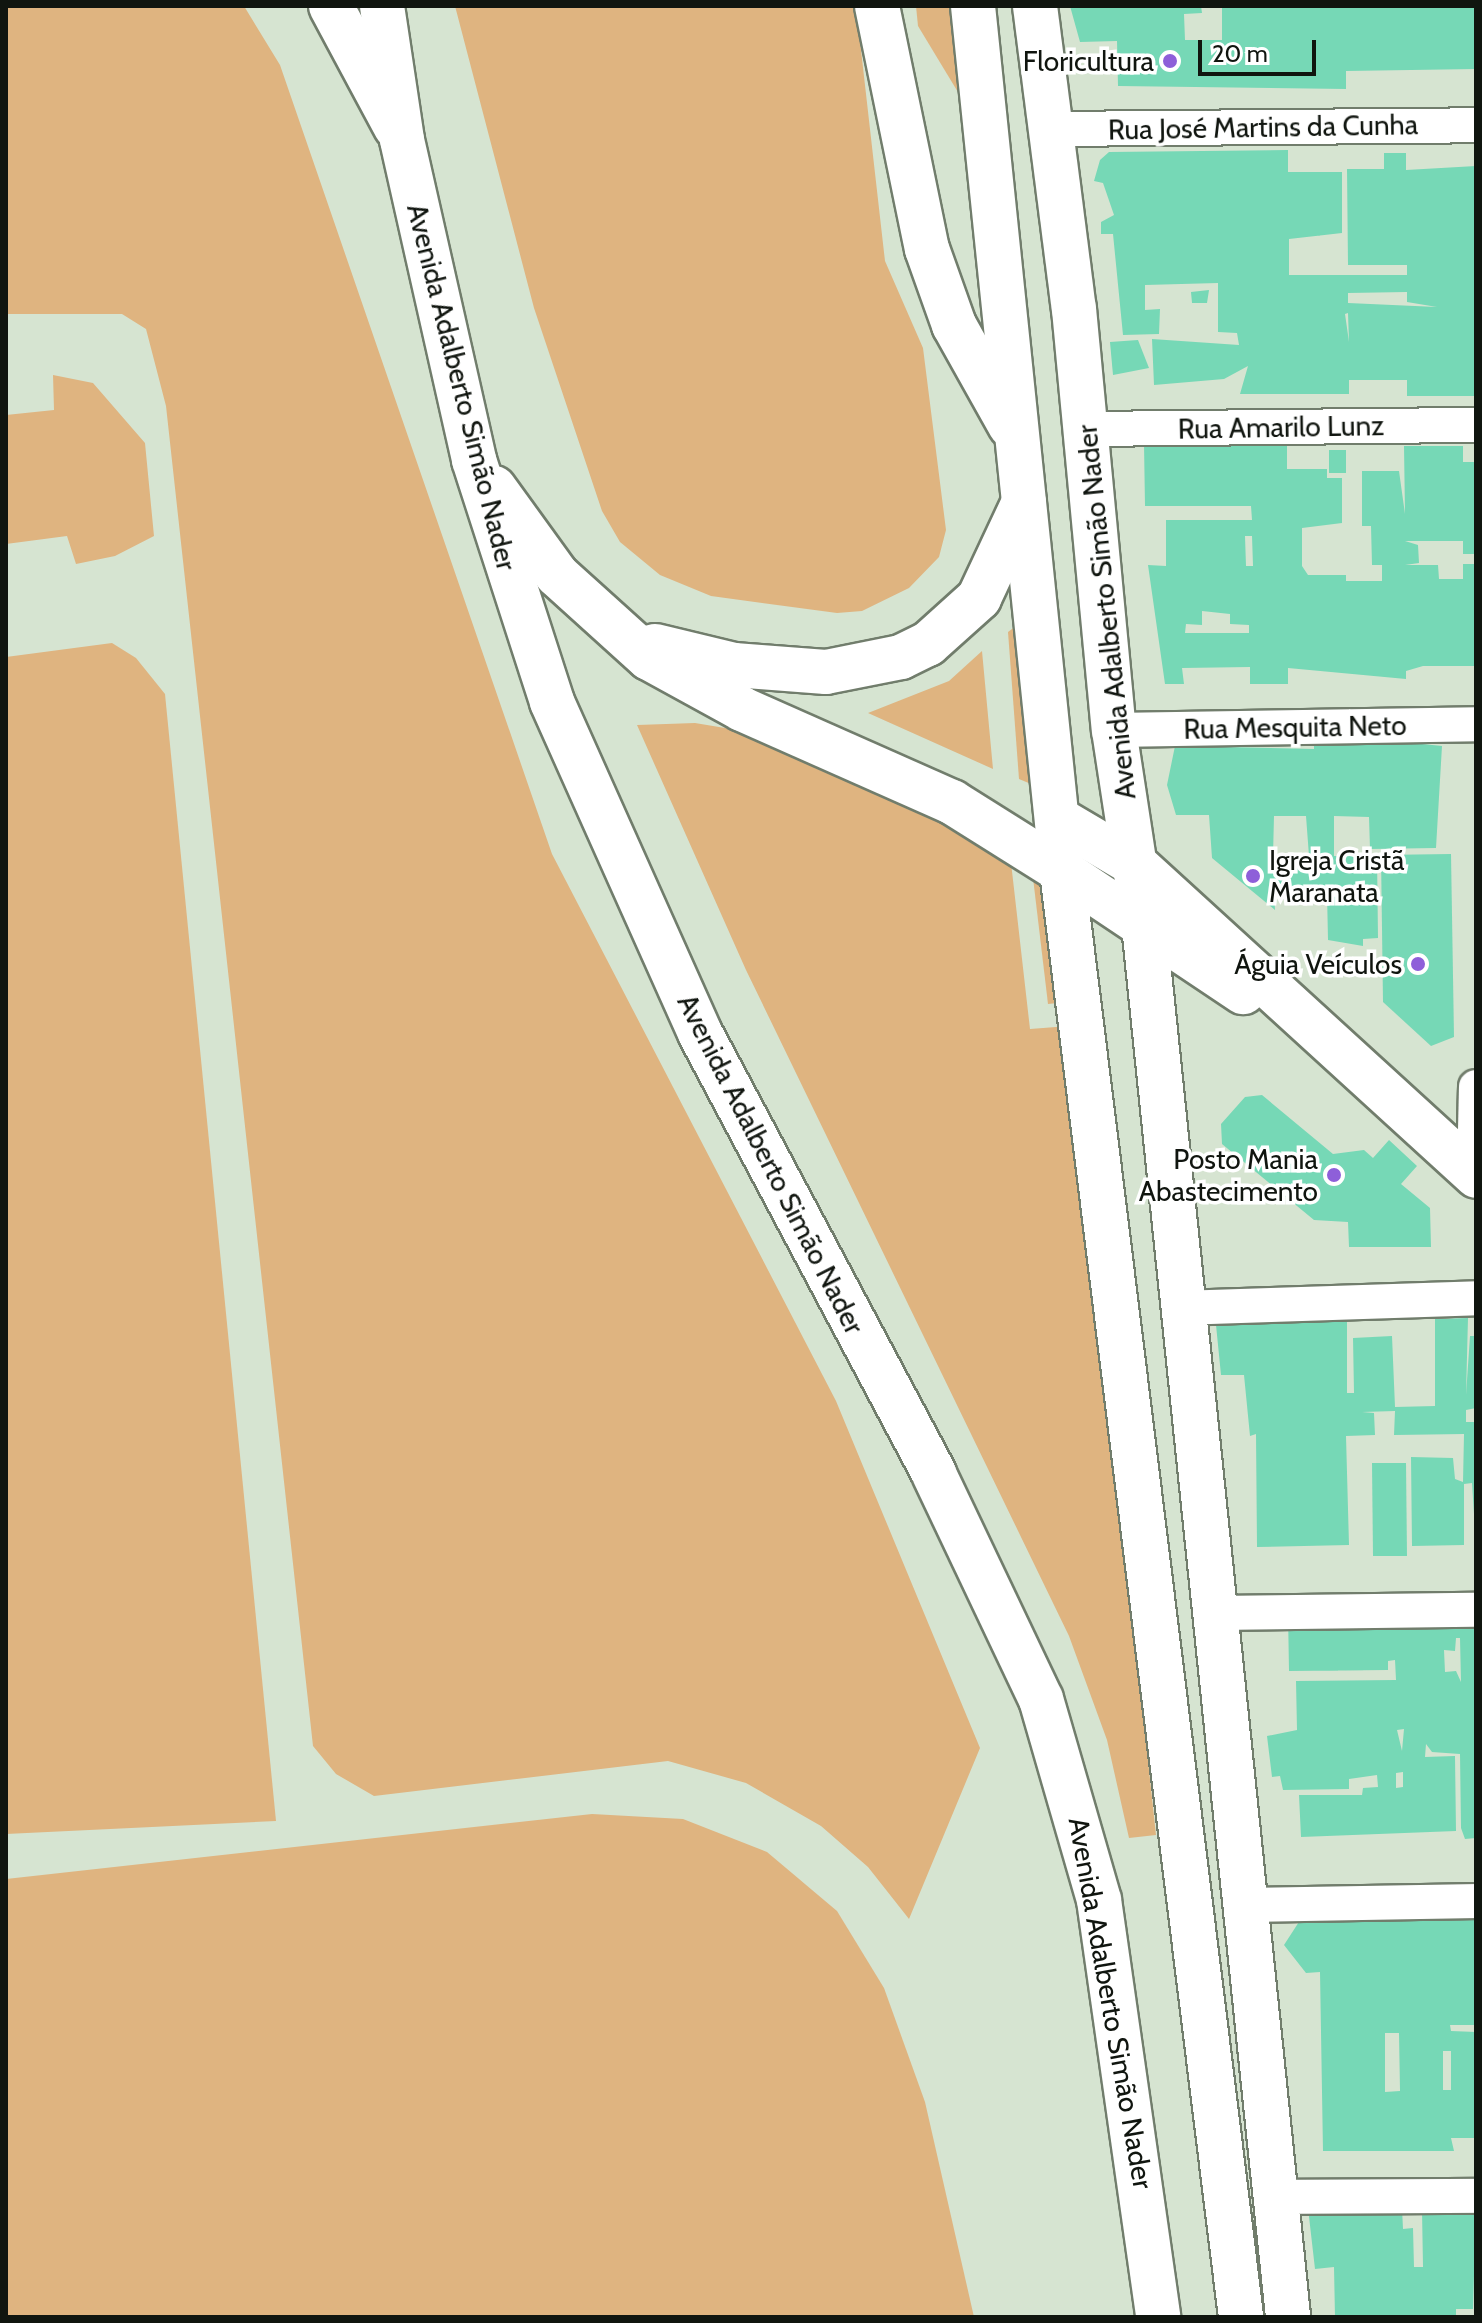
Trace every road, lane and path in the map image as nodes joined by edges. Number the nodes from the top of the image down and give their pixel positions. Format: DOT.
graph roads {
  1 [pos="331,6"];
  2 [pos="382,6"];
  3 [pos="877,6"];
  4 [pos="973,6"];
  5 [pos="1035,6"];
  6 [pos="1476,125"];
  7 [pos="1050,129"];
  8 [pos="402,140"];
  9 [pos="1476,425"];
  10 [pos="1086,429"];
  11 [pos="1019,441"];
  12 [pos="474,460"];
  13 [pos="1026,496"];
  14 [pos="621,638"];
  15 [pos="1476,724"];
  16 [pos="1114,730"];
  17 [pos="1058,819"];
  18 [pos="1136,865"];
  19 [pos="1062,871"];
  20 [pos="1144,925"];
  21 [pos="1377,1084"];
  22 [pos="1476,1087"];
  23 [pos="1475,1175"];
  24 [pos="1476,1298"];
  25 [pos="1181,1308"];
  26 [pos="1476,1610"];
  27 [pos="1214,1613"];
  28 [pos="1476,1901"];
  29 [pos="1249,1905"];
  30 [pos="1476,2196"];
  31 [pos="1273,2197"];
  32 [pos="1158,2317"];
  33 [pos="1241,2317"];
  34 [pos="1288,2317"];
  1 -- 8 [label="main road"];
  2 -- 8 [label="main road, Avenida Adalberto Simão Nader"];
  3 -- 11 [label="main road"];
  4 -- 11 [label="main road"];
  5 -- 7 [label="main road, Avenida Adalberto Simão Nader"];
  6 -- 7 [label="street, Rua José Martins da Cunha"];
  7 -- 10 [label="main road, Avenida Adalberto Simão Nader"];
  8 -- 12 [label="main road, Avenida Adalberto Simão Nader"];
  9 -- 10 [label="street, Rua Amarilo Lunz"];
  10 -- 16 [label="main road, Avenida Adalberto Simão Nader"];
  11 -- 13 [label="main road"];
  12 -- 14 [label="main road"];
  12 -- 32 [label="main road, Avenida Adalberto Simão Nader"];
  13 -- 14 [label="main road"];
  13 -- 17 [label="main road"];
  14 -- 19 [label="main road"];
  15 -- 16 [label="street, Rua Mesquita Neto"];
  16 -- 18 [label="main road, Avenida Adalberto Simão Nader"];
  17 -- 18 [label="main road"];
  17 -- 19 [label="main road"];
  18 -- 20 [label="main road, Avenida Adalberto Simão Nader"];
  18 -- 21 [label="main road"];
  19 -- 20 [label="main road"];
  19 -- 33 [label="main road"];
  20 -- 21 [label="main road"];
  20 -- 25 [label="main road, Avenida Adalberto Simão Nader"];
  21 -- 23 [label="main road"];
  22 -- 23 [label="street"];
  24 -- 25 [label="street"];
  25 -- 27 [label="main road, Avenida Adalberto Simão Nader"];
  26 -- 27 [label="street"];
  27 -- 29 [label="main road, Avenida Adalberto Simão Nader"];
  28 -- 29 [label="street"];
  29 -- 31 [label="main road, Avenida Adalberto Simão Nader"];
  30 -- 31 [label="street"];
  31 -- 34 [label="main road, Avenida Adalberto Simão Nader"];
}
